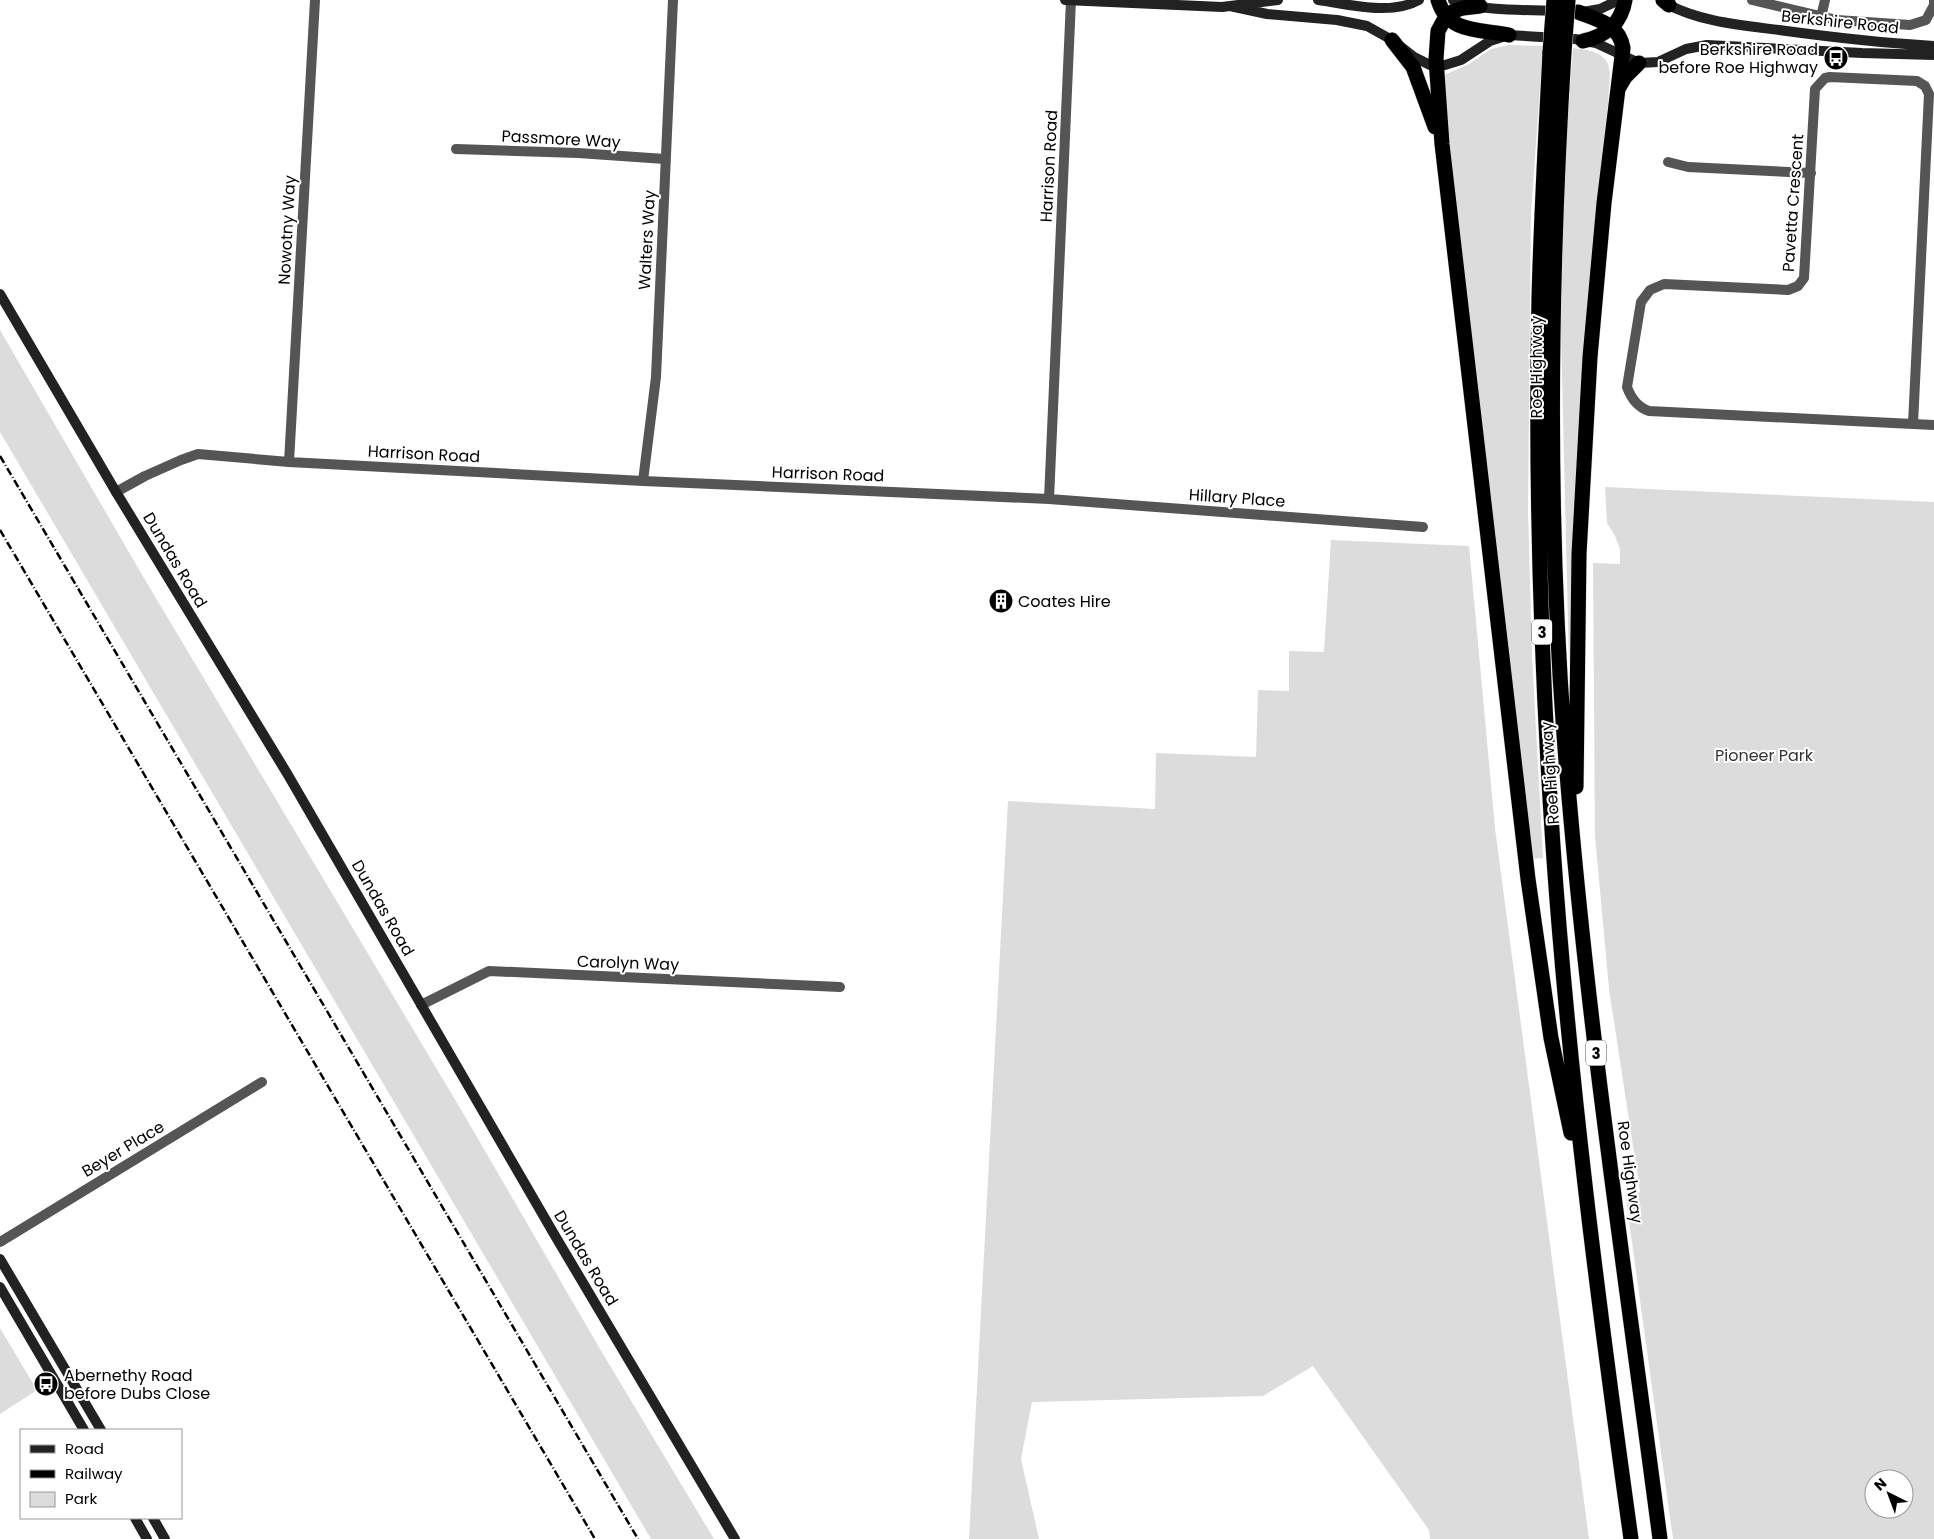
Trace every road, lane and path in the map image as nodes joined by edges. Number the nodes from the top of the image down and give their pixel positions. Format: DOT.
graph roads {
  1 [pos="315,0"];
  2 [pos="673,0"];
  3 [pos="1065,0"];
  4 [pos="1072,0"];
  5 [pos="1278,0"];
  6 [pos="1318,0"];
  7 [pos="1387,0"];
  8 [pos="1419,0"];
  9 [pos="1438,0"];
  10 [pos="1453,0"];
  11 [pos="1554,0"];
  12 [pos="1568,0"];
  13 [pos="1619,0"];
  14 [pos="1625,0"];
  15 [pos="1752,0"];
  16 [pos="1825,0"];
  17 [pos="1934,0"];
  18 [pos="1174,2"];
  19 [pos="1664,2"];
  20 [pos="1483,3"];
  21 [pos="1230,6"];
  22 [pos="1373,7"];
  23 [pos="1578,12"];
  24 [pos="1446,17"];
  25 [pos="1821,17"];
  26 [pos="1930,22"];
  27 [pos="1612,27"];
  28 [pos="1509,34"];
  29 [pos="1392,40"];
  30 [pos="1583,41"];
  31 [pos="1934,46"];
  32 [pos="1557,52"];
  33 [pos="1622,55"];
  34 [pos="1934,55"];
  35 [pos="1639,63"];
  36 [pos="1437,66"];
  37 [pos="1616,93"];
  38 [pos="1442,144"];
  39 [pos="456,149"];
  40 [pos="665,159"];
  41 [pos="1668,162"];
  42 [pos="1811,173"];
  43 [pos="0,294"];
  44 [pos="1913,424"];
  45 [pos="1934,425"];
  46 [pos="289,462"];
  47 [pos="643,481"];
  48 [pos="116,492"];
  49 [pos="1050,499"];
  50 [pos="1423,527"];
  51 [pos="1573,846"];
  52 [pos="840,987"];
  53 [pos="422,1005"];
  54 [pos="262,1082"];
  55 [pos="1587,1210"];
  56 [pos="0,1242"];
  57 [pos="0,1259"];
  58 [pos="0,1286"];
  59 [pos="83,1429"];
  60 [pos="100,1429"];
  61 [pos="136,1519"];
  62 [pos="154,1519"];
  63 [pos="148,1539"];
  64 [pos="165,1539"];
  65 [pos="736,1539"];
  66 [pos="1631,1539"];
  67 [pos="1660,1539"];
  1 -- 46 [label="street, Nowotny Way"];
  2 -- 40 [label="street, Walters Way"];
  3 -- 4 [label="main road"];
  4 -- 18 [label="main road"];
  4 -- 49 [label="street, Harrison Road"];
  5 -- 21 [label="main road"];
  6 -- 22 [label="main road"];
  7 -- 22 [label="main road"];
  8 -- 22 [label="main road"];
  9 -- 24 [label="highway"];
  10 -- 20 [label="main road"];
  11 -- 32 [label="highway, Roe Highway / 3, bridge"];
  12 -- 32 [label="highway, Roe Highway / 3, bridge"];
  13 -- 23 [label="main road"];
  14 -- 27 [label="highway"];
  15 -- 25 [label="street"];
  16 -- 25 [label="street"];
  17 -- 26 [label="street"];
  18 -- 21 [label="main road"];
  19 -- 31 [label="main road, Berkshire Road"];
  20 -- 23 [label="main road"];
  20 -- 24 [label="highway"];
  21 -- 29 [label="main road"];
  23 -- 27 [label="highway"];
  24 -- 28 [label="highway"];
  24 -- 36 [label="highway"];
  25 -- 26 [label="street"];
  27 -- 30 [label="highway"];
  27 -- 33 [label="highway"];
  28 -- 30 [label="main road"];
  28 -- 36 [label="main road"];
  29 -- 36 [label="main road"];
  29 -- 38 [label="highway"];
  30 -- 33 [label="main road"];
  32 -- 51 [label="highway, Roe Highway / 3"];
  32 -- 55 [label="highway, Roe Highway / 3"];
  33 -- 35 [label="main road"];
  33 -- 37 [label="highway"];
  34 -- 35 [label="main road, Berkshire Road"];
  35 -- 37 [label="highway"];
  36 -- 38 [label="highway"];
  37 -- 51 [label="highway"];
  38 -- 55 [label="highway"];
  39 -- 40 [label="street, Passmore Way"];
  40 -- 47 [label="street, Walters Way"];
  41 -- 42 [label="street"];
  42 -- 44 [label="street, Pavetta Crescent"];
  42 -- 44 [label="street, Pavetta Crescent"];
  43 -- 48 [label="main road, Dundas Road"];
  44 -- 45 [label="street, Pavetta Crescent"];
  46 -- 47 [label="street, Harrison Road"];
  46 -- 48 [label="street, Harrison Road"];
  47 -- 49 [label="street, Harrison Road"];
  48 -- 53 [label="main road, Dundas Road"];
  49 -- 50 [label="street, Hillary Place"];
  51 -- 67 [label="highway, Roe Highway / 3"];
  52 -- 53 [label="street, Carolyn Way"];
  53 -- 65 [label="main road, Dundas Road"];
  54 -- 56 [label="street, Beyer Place"];
  55 -- 66 [label="highway, Roe Highway / 3"];
  57 -- 60 [label="main road"];
  58 -- 59 [label="main road"];
  61 -- 63 [label="main road"];
  62 -- 64 [label="main road"];
}
